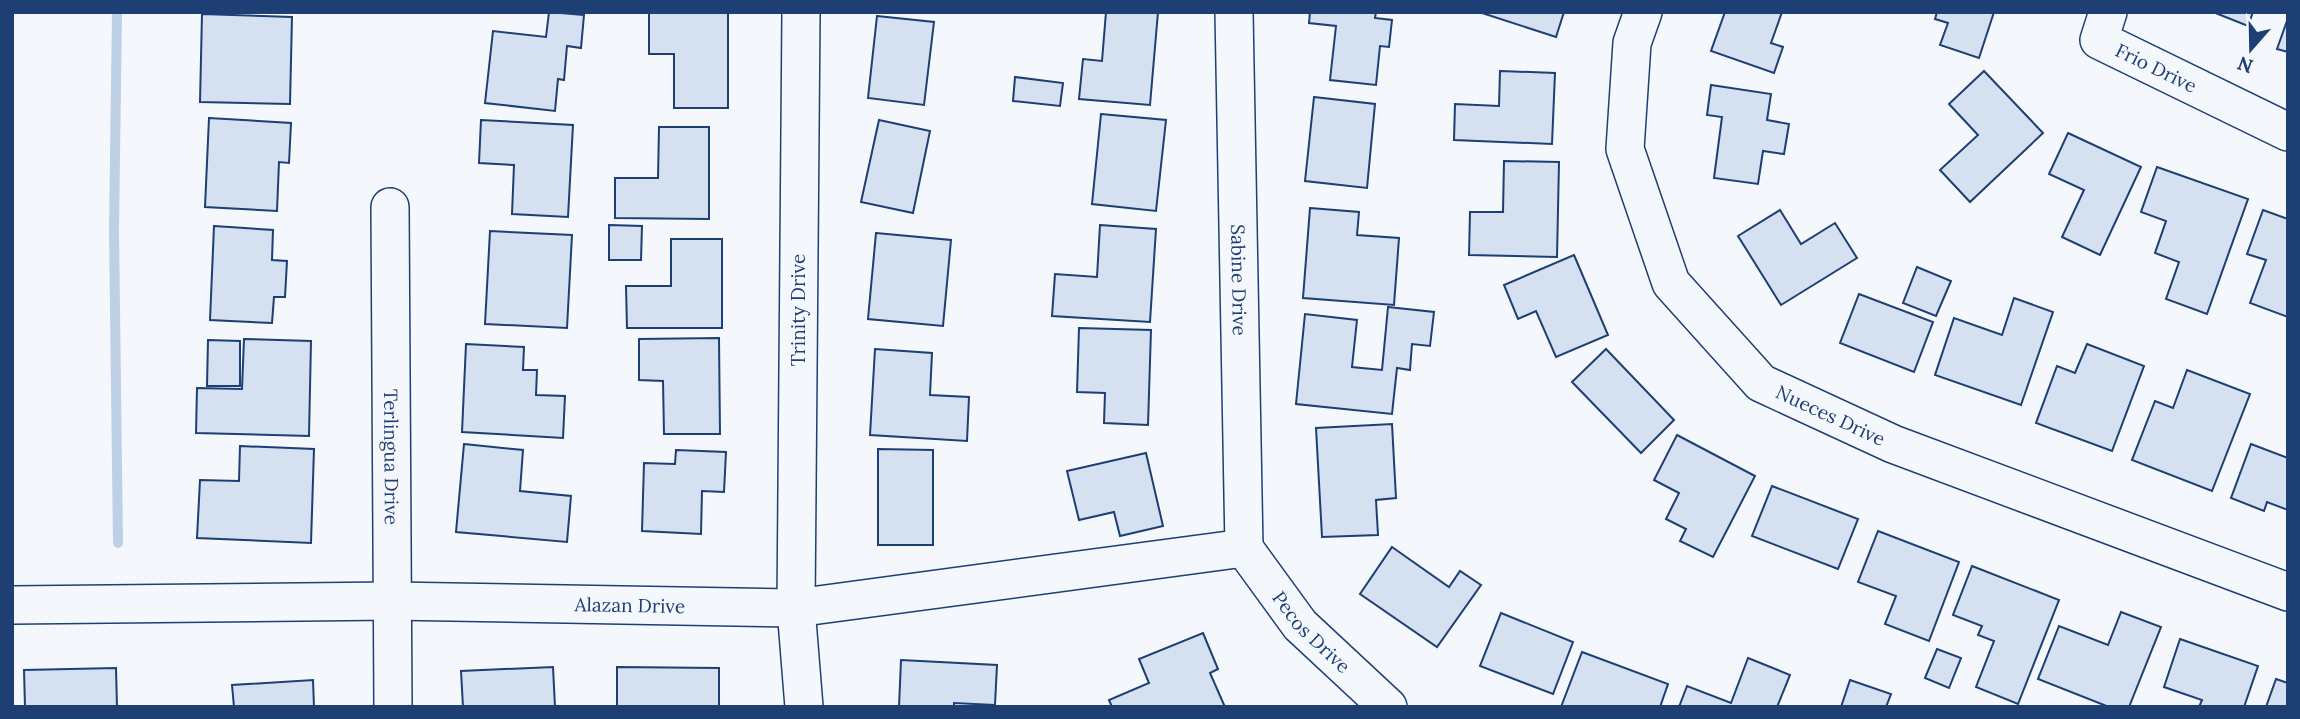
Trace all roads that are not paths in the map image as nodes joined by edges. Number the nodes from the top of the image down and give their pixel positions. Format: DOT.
graph roads {
  1 [pos="801,12"];
  2 [pos="1234,12"];
  3 [pos="1643,12"];
  4 [pos="2104,26"];
  5 [pos="2288,132"];
  6 [pos="390,207"];
  7 [pos="1244,548"];
  8 [pos="2288,592"];
  9 [pos="392,601"];
  10 [pos="12,605"];
  11 [pos="796,608"];
  12 [pos="393,707"];
  13 [pos="804,707"];
  14 [pos="1388,707"];
  1 -- 11 [label="street, Trinity Drive"];
  2 -- 7 [label="street, Sabine Drive"];
  3 -- 8 [label="street, Nueces Drive"];
  4 -- 5 [label="street, Frio Drive"];
  6 -- 9 [label="street, Terlingua Drive"];
  7 -- 11 [label="street, Alazan Drive"];
  7 -- 14 [label="street, Pecos Drive"];
  9 -- 10 [label="street, Alazan Drive"];
  9 -- 11 [label="street, Alazan Drive"];
  9 -- 12 [label="street, Terlingua Drive"];
  11 -- 13 [label="street, Trinity Drive"];
}
